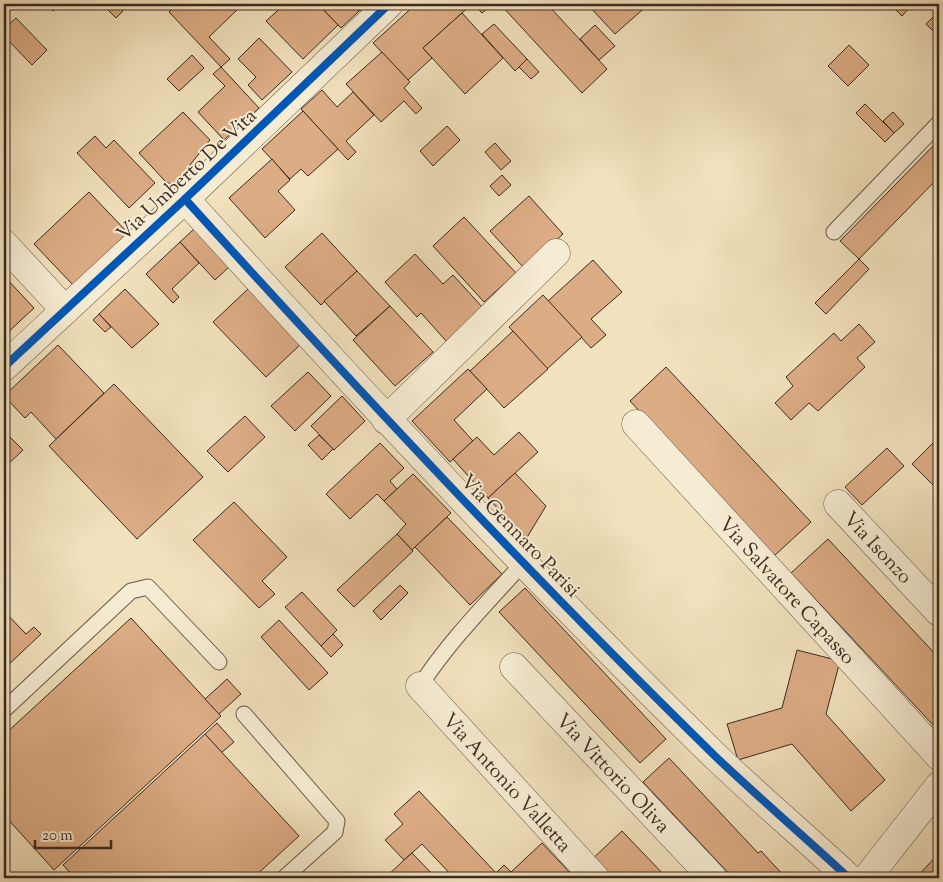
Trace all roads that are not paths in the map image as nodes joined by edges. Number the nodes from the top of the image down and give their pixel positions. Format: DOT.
graph roads {
  1 [pos="389,4"];
  2 [pos="939,123"];
  3 [pos="184,199"];
  4 [pos="834,232"];
  5 [pos="4,244"];
  6 [pos="556,253"];
  7 [pos="65,310"];
  8 [pos="4,367"];
  9 [pos="386,420"];
  10 [pos="636,424"];
  11 [pos="838,504"];
  12 [pos="524,562"];
  13 [pos="939,612"];
  14 [pos="219,662"];
  15 [pos="514,667"];
  16 [pos="420,686"];
  17 [pos="4,710"];
  18 [pos="244,714"];
  19 [pos="939,756"];
  20 [pos="939,786"];
  21 [pos="284,878"];
  22 [pos="595,878"];
  23 [pos="712,878"];
  24 [pos="849,878"];
  25 [pos="867,878"];
  1 -- 3 [label="street, Via Umberto De Vita"];
  2 -- 4 [label="lane"];
  3 -- 7 [label="street, Via Umberto De Vita"];
  3 -- 9 [label="street, Via Gennaro Parisi"];
  5 -- 7 [label="street"];
  6 -- 9 [label="street"];
  7 -- 8 [label="street, Via Umberto De Vita"];
  9 -- 12 [label="street, Via Gennaro Parisi"];
  10 -- 19 [label="street, Via Salvatore Capasso"];
  11 -- 13 [label="street, Via Isonzo"];
  12 -- 16 [label="lane"];
  12 -- 24 [label="street, Via Gennaro Parisi"];
  14 -- 17 [label="lane"];
  15 -- 23 [label="street, Via Vittorio Oliva"];
  16 -- 22 [label="street, Via Antonio Valletta"];
  18 -- 21 [label="lane"];
  20 -- 25 [label="street"];
}
